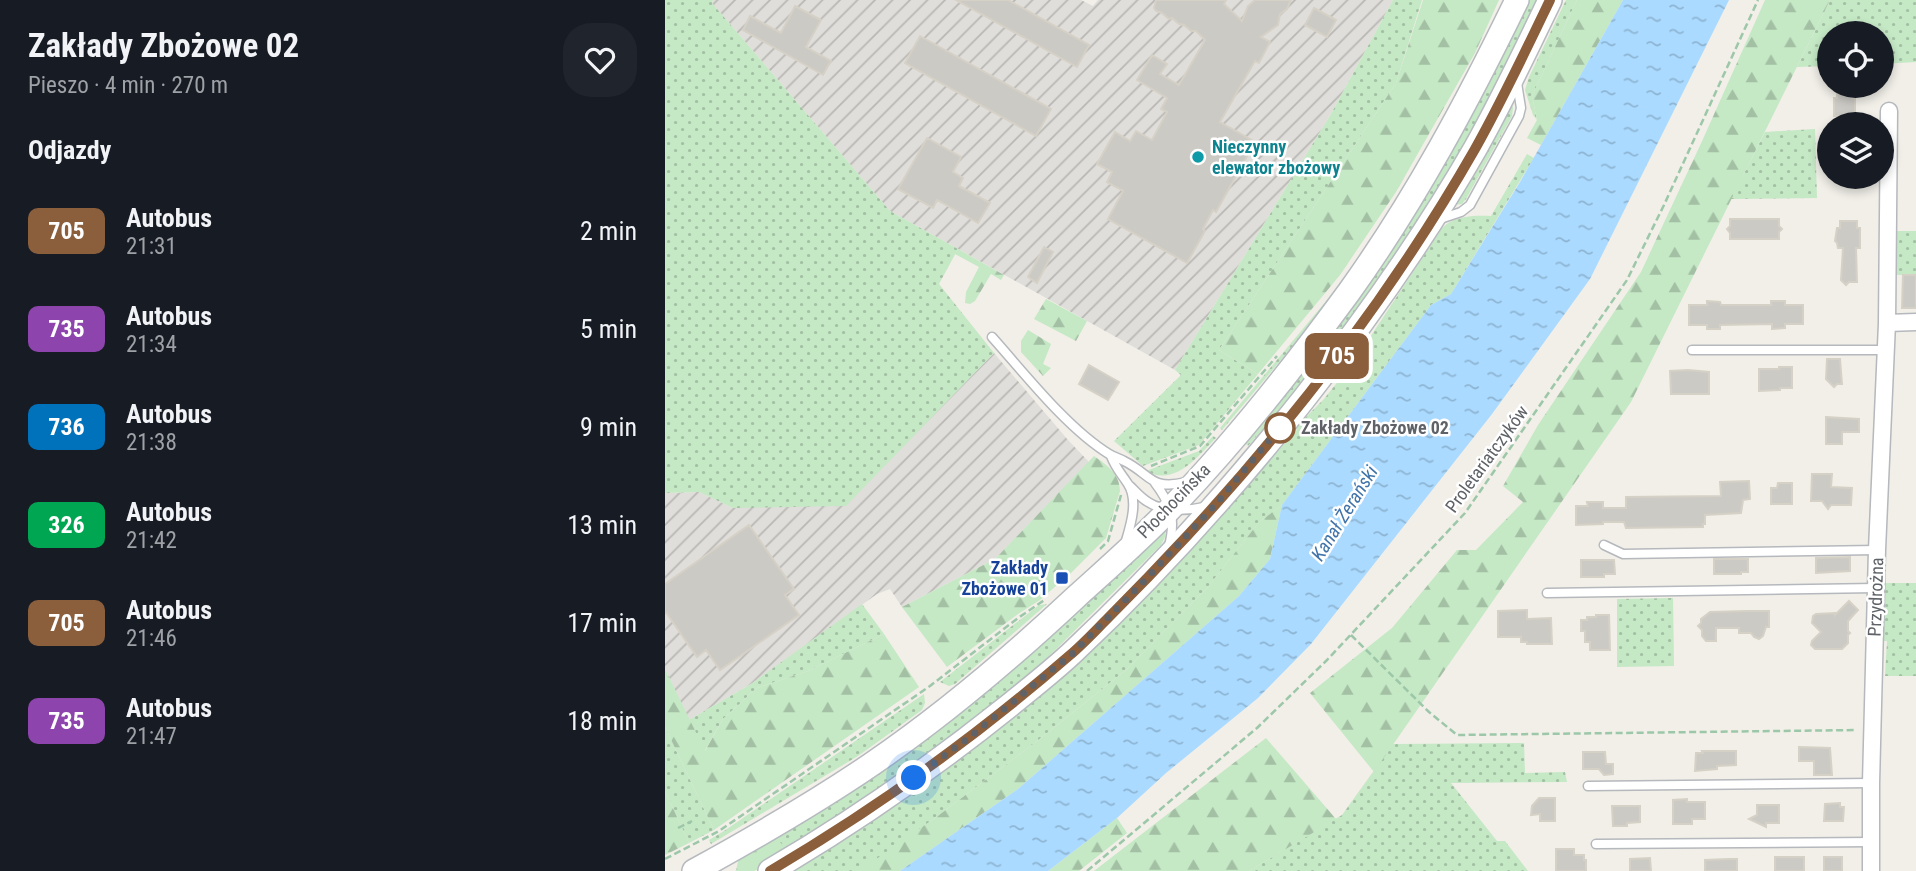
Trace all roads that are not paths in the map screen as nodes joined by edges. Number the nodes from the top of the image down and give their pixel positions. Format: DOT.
graph roads {
  1 [pos="1517,0"];
  2 [pos="1550,0"];
  3 [pos="1889,111"];
  4 [pos="1887,323"];
  5 [pos="1916,323"];
  6 [pos="992,337"];
  7 [pos="1692,350"];
  8 [pos="1886,350"];
  9 [pos="1111,456"];
  10 [pos="1196,479"];
  11 [pos="1153,482"];
  12 [pos="1125,488"];
  13 [pos="1216,504"];
  14 [pos="1170,508"];
  15 [pos="1604,545"];
  16 [pos="1877,550"];
  17 [pos="1110,553"];
  18 [pos="1165,559"];
  19 [pos="1877,588"];
  20 [pos="1546,593"];
  21 [pos="1871,783"];
  22 [pos="1588,786"];
  23 [pos="1872,842"];
  24 [pos="1596,844"];
  25 [pos="694,871"];
  26 [pos="770,871"];
  27 [pos="1871,871"];
  1 -- 10 [label="main road, Płochocińska"];
  2 -- 13 [label="main road, Płochocińska"];
  3 -- 4 [label="street, Przydrożna"];
  4 -- 5 [label="street"];
  4 -- 8 [label="street, Przydrożna"];
  6 -- 9 [label="lane"];
  7 -- 8 [label="lane"];
  8 -- 16 [label="street, Przydrożna"];
  9 -- 11 [label="lane"];
  9 -- 12 [label="lane"];
  10 -- 11 [label="lane"];
  10 -- 14 [label="main road, Płochocińska"];
  11 -- 14 [label="lane"];
  12 -- 14 [label="lane"];
  12 -- 17 [label="lane"];
  13 -- 14 [label="lane"];
  13 -- 18 [label="main road, Płochocińska"];
  14 -- 17 [label="main road, Płochocińska"];
  14 -- 18 [label="lane"];
  15 -- 16 [label="lane"];
  16 -- 19 [label="street, Przydrożna"];
  17 -- 25 [label="main road, Płochocińska"];
  18 -- 26 [label="main road, Płochocińska"];
  19 -- 20 [label="lane"];
  19 -- 21 [label="street, Przydrożna"];
  21 -- 22 [label="lane"];
  21 -- 23 [label="street, Przydrożna"];
  23 -- 24 [label="lane"];
  23 -- 27 [label="street, Przydrożna"];
}
